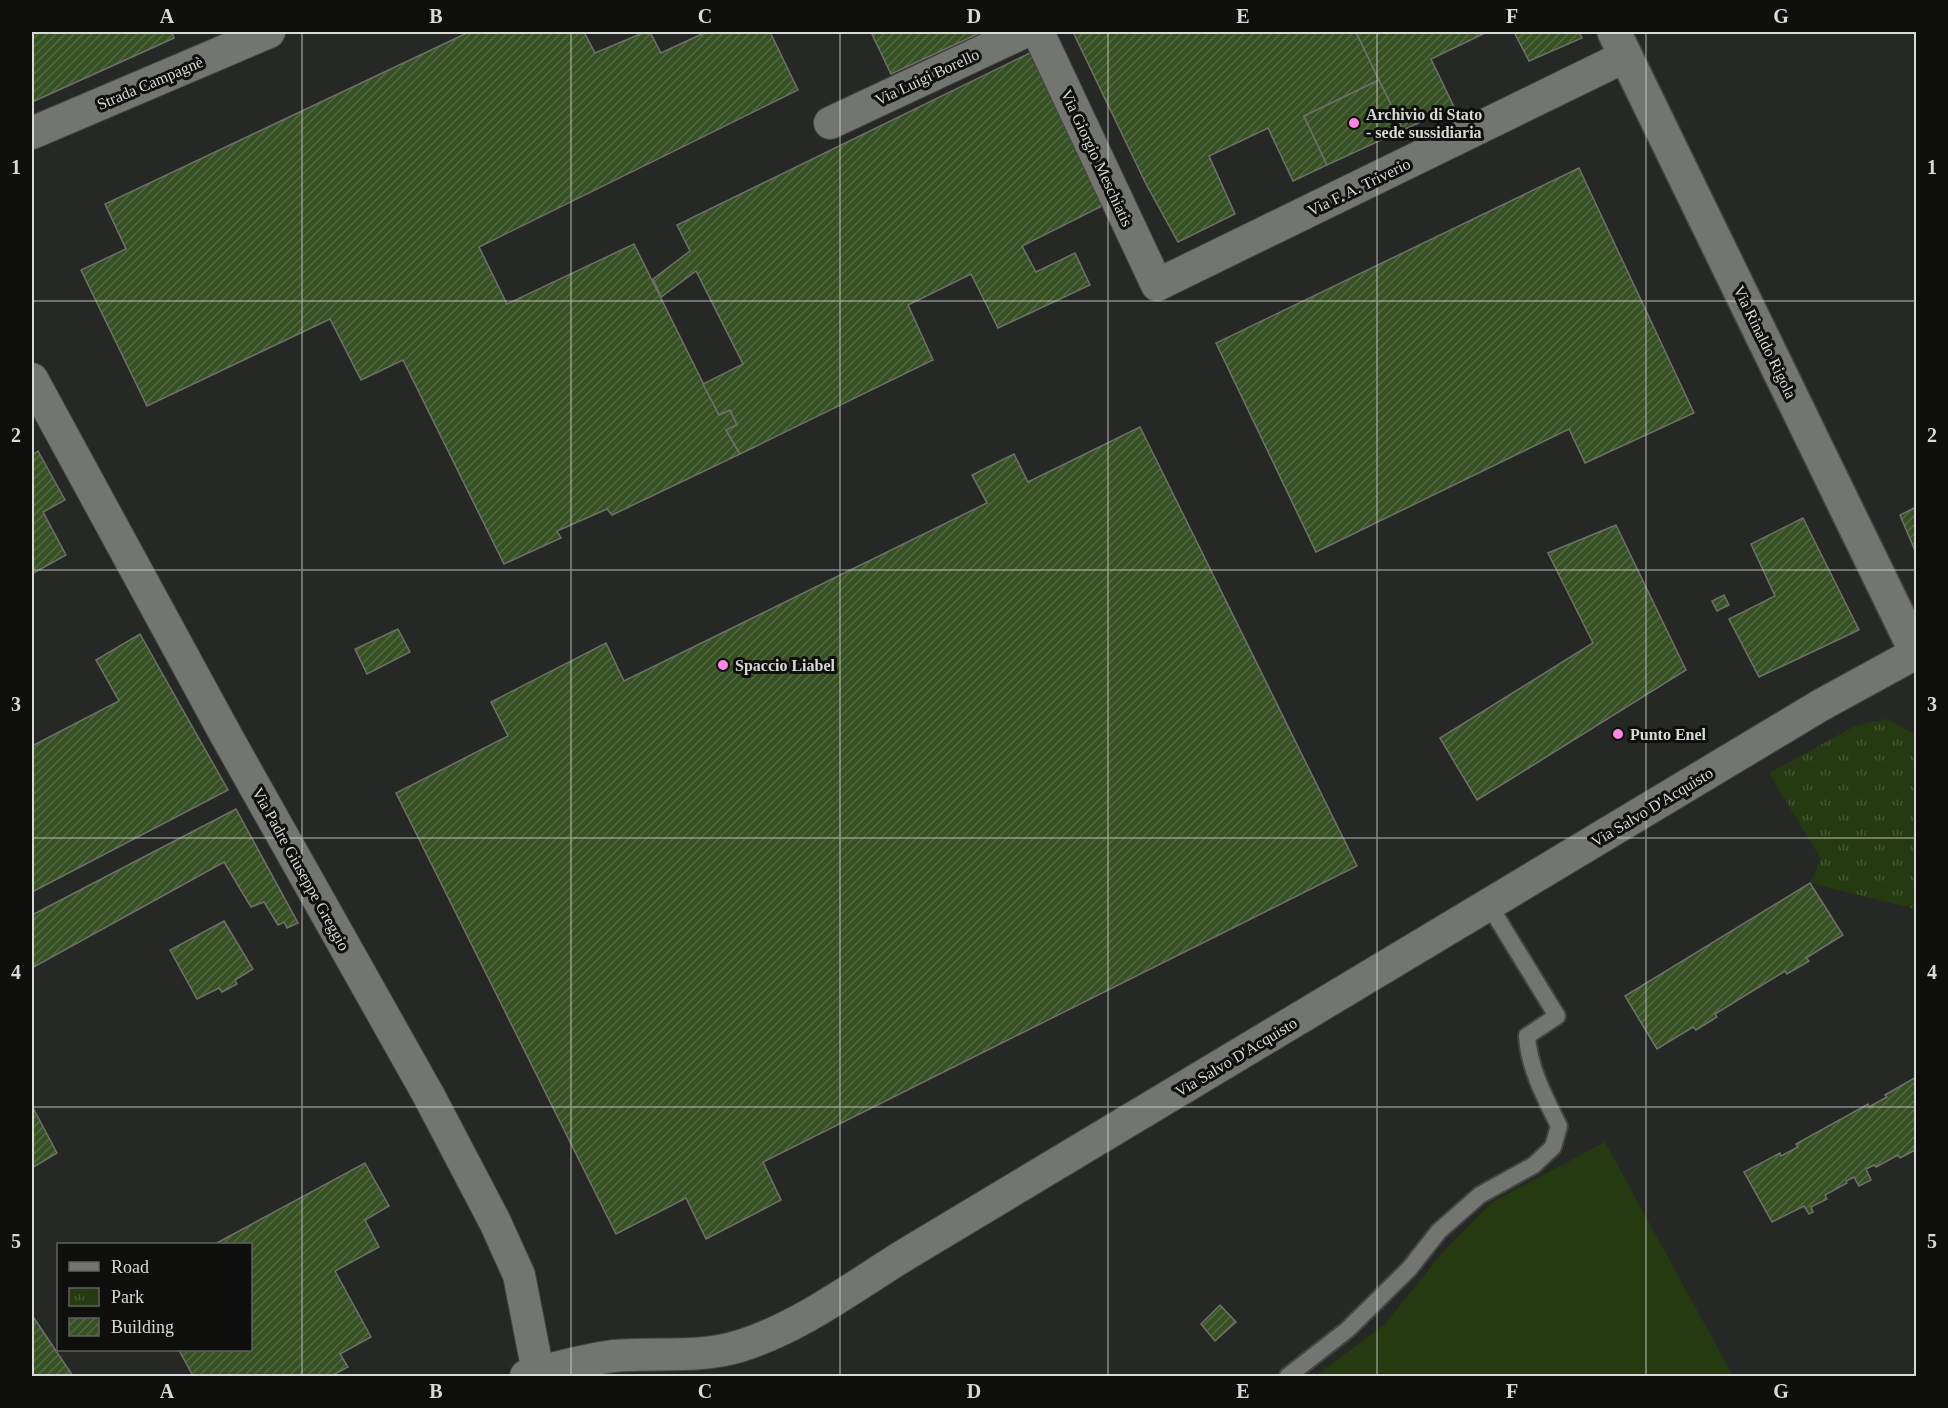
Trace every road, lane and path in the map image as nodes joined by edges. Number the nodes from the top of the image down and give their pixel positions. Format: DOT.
graph roads {
  1 [pos="269,32"];
  2 [pos="1024,32"];
  3 [pos="1038,32"];
  4 [pos="1620,44"];
  5 [pos="830,123"];
  6 [pos="32,134"];
  7 [pos="1157,285"];
  8 [pos="32,379"];
  9 [pos="1917,652"];
  10 [pos="1489,905"];
  11 [pos="532,1374"];
  12 [pos="1288,1377"];
  1 -- 6 [label="street, Strada Campagnè"];
  2 -- 5 [label="street, Via Luigi Borello"];
  3 -- 7 [label="street, Via Giorgio Meschiatis"];
  4 -- 7 [label="street, Via F. A. Triverio"];
  4 -- 9 [label="street, Via Rinaldo Rigola"];
  8 -- 11 [label="street, Via Padre Giuseppe Greggio"];
  9 -- 10 [label="street, Via Salvo D'Acquisto"];
  10 -- 11 [label="street, Via Salvo D'Acquisto"];
  10 -- 12 [label="lane"];
}
